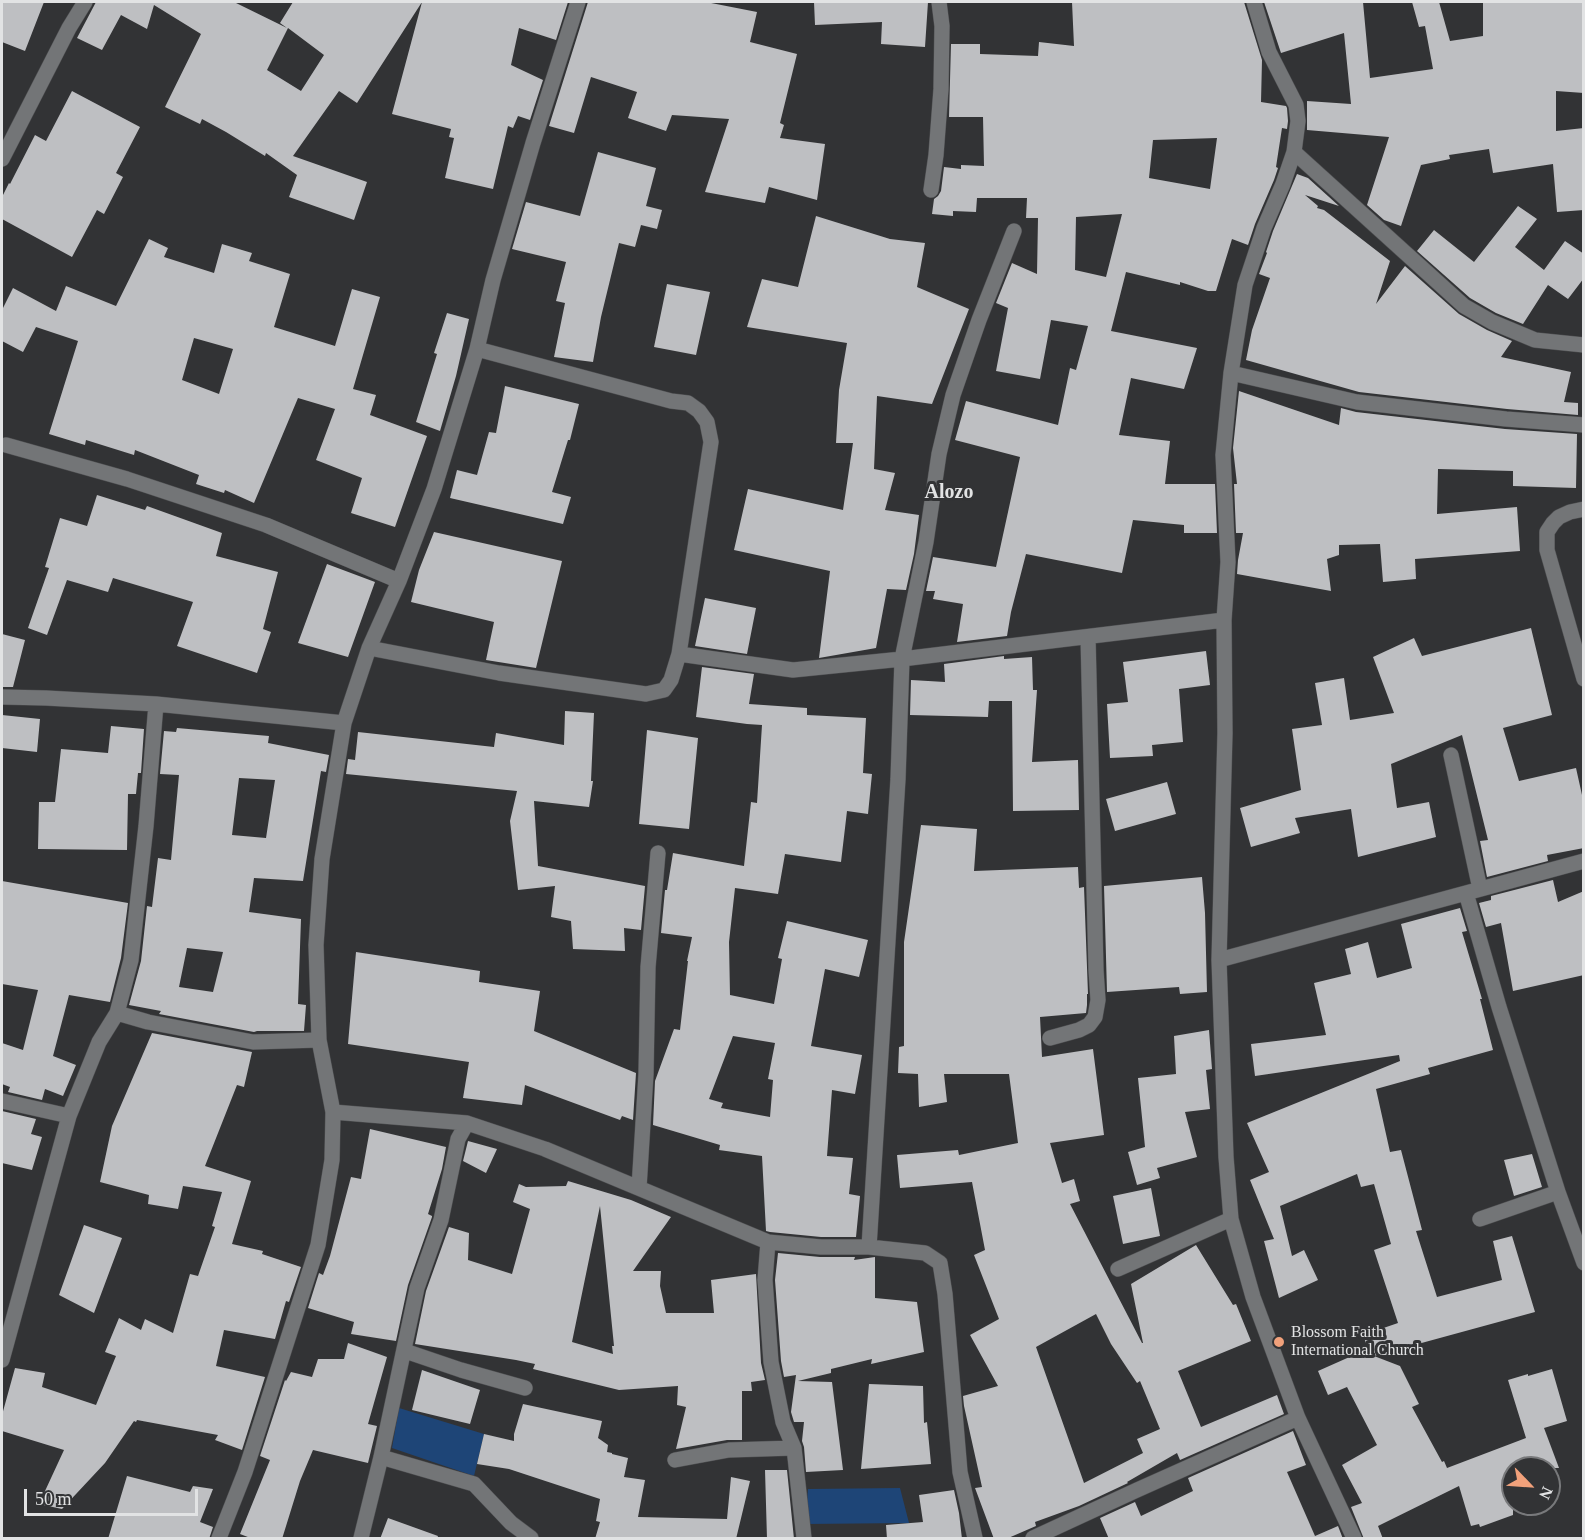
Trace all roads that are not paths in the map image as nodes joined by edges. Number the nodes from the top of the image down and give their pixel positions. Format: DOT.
graph roads {
  1 [pos="85,2"];
  2 [pos="578,2"];
  3 [pos="939,2"];
  4 [pos="1254,2"];
  5 [pos="1294,152"];
  6 [pos="2,159"];
  7 [pos="931,190"];
  8 [pos="1014,231"];
  9 [pos="1584,345"];
  10 [pos="477,349"];
  11 [pos="1231,373"];
  12 [pos="1584,425"];
  13 [pos="6,445"];
  14 [pos="1584,509"];
  15 [pos="399,581"];
  16 [pos="1224,620"];
  17 [pos="1088,637"];
  18 [pos="369,648"];
  19 [pos="680,654"];
  20 [pos="902,659"];
  21 [pos="1584,679"];
  22 [pos="2,697"];
  23 [pos="156,705"];
  24 [pos="344,723"];
  25 [pos="1450,755"];
  26 [pos="658,853"];
  27 [pos="1584,861"];
  28 [pos="1473,891"];
  29 [pos="1219,960"];
  30 [pos="117,1013"];
  31 [pos="1050,1038"];
  32 [pos="319,1040"];
  33 [pos="2,1101"];
  34 [pos="333,1112"];
  35 [pos="69,1116"];
  36 [pos="467,1123"];
  37 [pos="639,1188"];
  38 [pos="1558,1192"];
  39 [pos="1231,1219"];
  40 [pos="1480,1219"];
  41 [pos="768,1242"];
  42 [pos="869,1247"];
  43 [pos="1584,1263"];
  44 [pos="1118,1269"];
  45 [pos="405,1351"];
  46 [pos="2,1360"];
  47 [pos="525,1388"];
  48 [pos="1298,1418"];
  49 [pos="794,1448"];
  50 [pos="381,1457"];
  51 [pos="675,1460"];
  52 [pos="219,1539"];
  53 [pos="361,1539"];
  54 [pos="531,1539"];
  55 [pos="804,1539"];
  56 [pos="975,1539"];
  57 [pos="1033,1539"];
  58 [pos="1354,1539"];
  1 -- 6 [label="street"];
  2 -- 10 [label="street"];
  3 -- 7 [label="street"];
  4 -- 5 [label="street"];
  5 -- 9 [label="street"];
  5 -- 11 [label="street"];
  8 -- 20 [label="street"];
  10 -- 15 [label="street"];
  10 -- 19 [label="street"];
  11 -- 12 [label="street"];
  11 -- 16 [label="street"];
  13 -- 15 [label="street"];
  14 -- 21 [label="street"];
  15 -- 18 [label="street"];
  16 -- 17 [label="street"];
  16 -- 29 [label="street"];
  17 -- 20 [label="street"];
  17 -- 31 [label="street"];
  18 -- 19 [label="street"];
  18 -- 24 [label="street"];
  19 -- 20 [label="street"];
  20 -- 42 [label="street"];
  22 -- 23 [label="street"];
  23 -- 24 [label="street"];
  23 -- 30 [label="street"];
  24 -- 32 [label="street"];
  25 -- 28 [label="street"];
  26 -- 37 [label="street"];
  27 -- 28 [label="street"];
  28 -- 29 [label="street"];
  28 -- 38 [label="street"];
  29 -- 39 [label="street"];
  30 -- 32 [label="street"];
  30 -- 35 [label="street"];
  32 -- 34 [label="street"];
  33 -- 35 [label="street"];
  34 -- 36 [label="street"];
  34 -- 52 [label="street"];
  35 -- 46 [label="street"];
  36 -- 37 [label="street"];
  36 -- 45 [label="street"];
  37 -- 41 [label="street"];
  38 -- 40 [label="street"];
  38 -- 43 [label="street"];
  39 -- 44 [label="street"];
  39 -- 48 [label="street"];
  41 -- 42 [label="street"];
  41 -- 49 [label="street"];
  42 -- 56 [label="street"];
  45 -- 47 [label="street"];
  45 -- 50 [label="street"];
  48 -- 57 [label="street"];
  48 -- 58 [label="street"];
  49 -- 51 [label="street"];
  49 -- 55 [label="street"];
  50 -- 53 [label="street"];
  50 -- 54 [label="street"];
}
